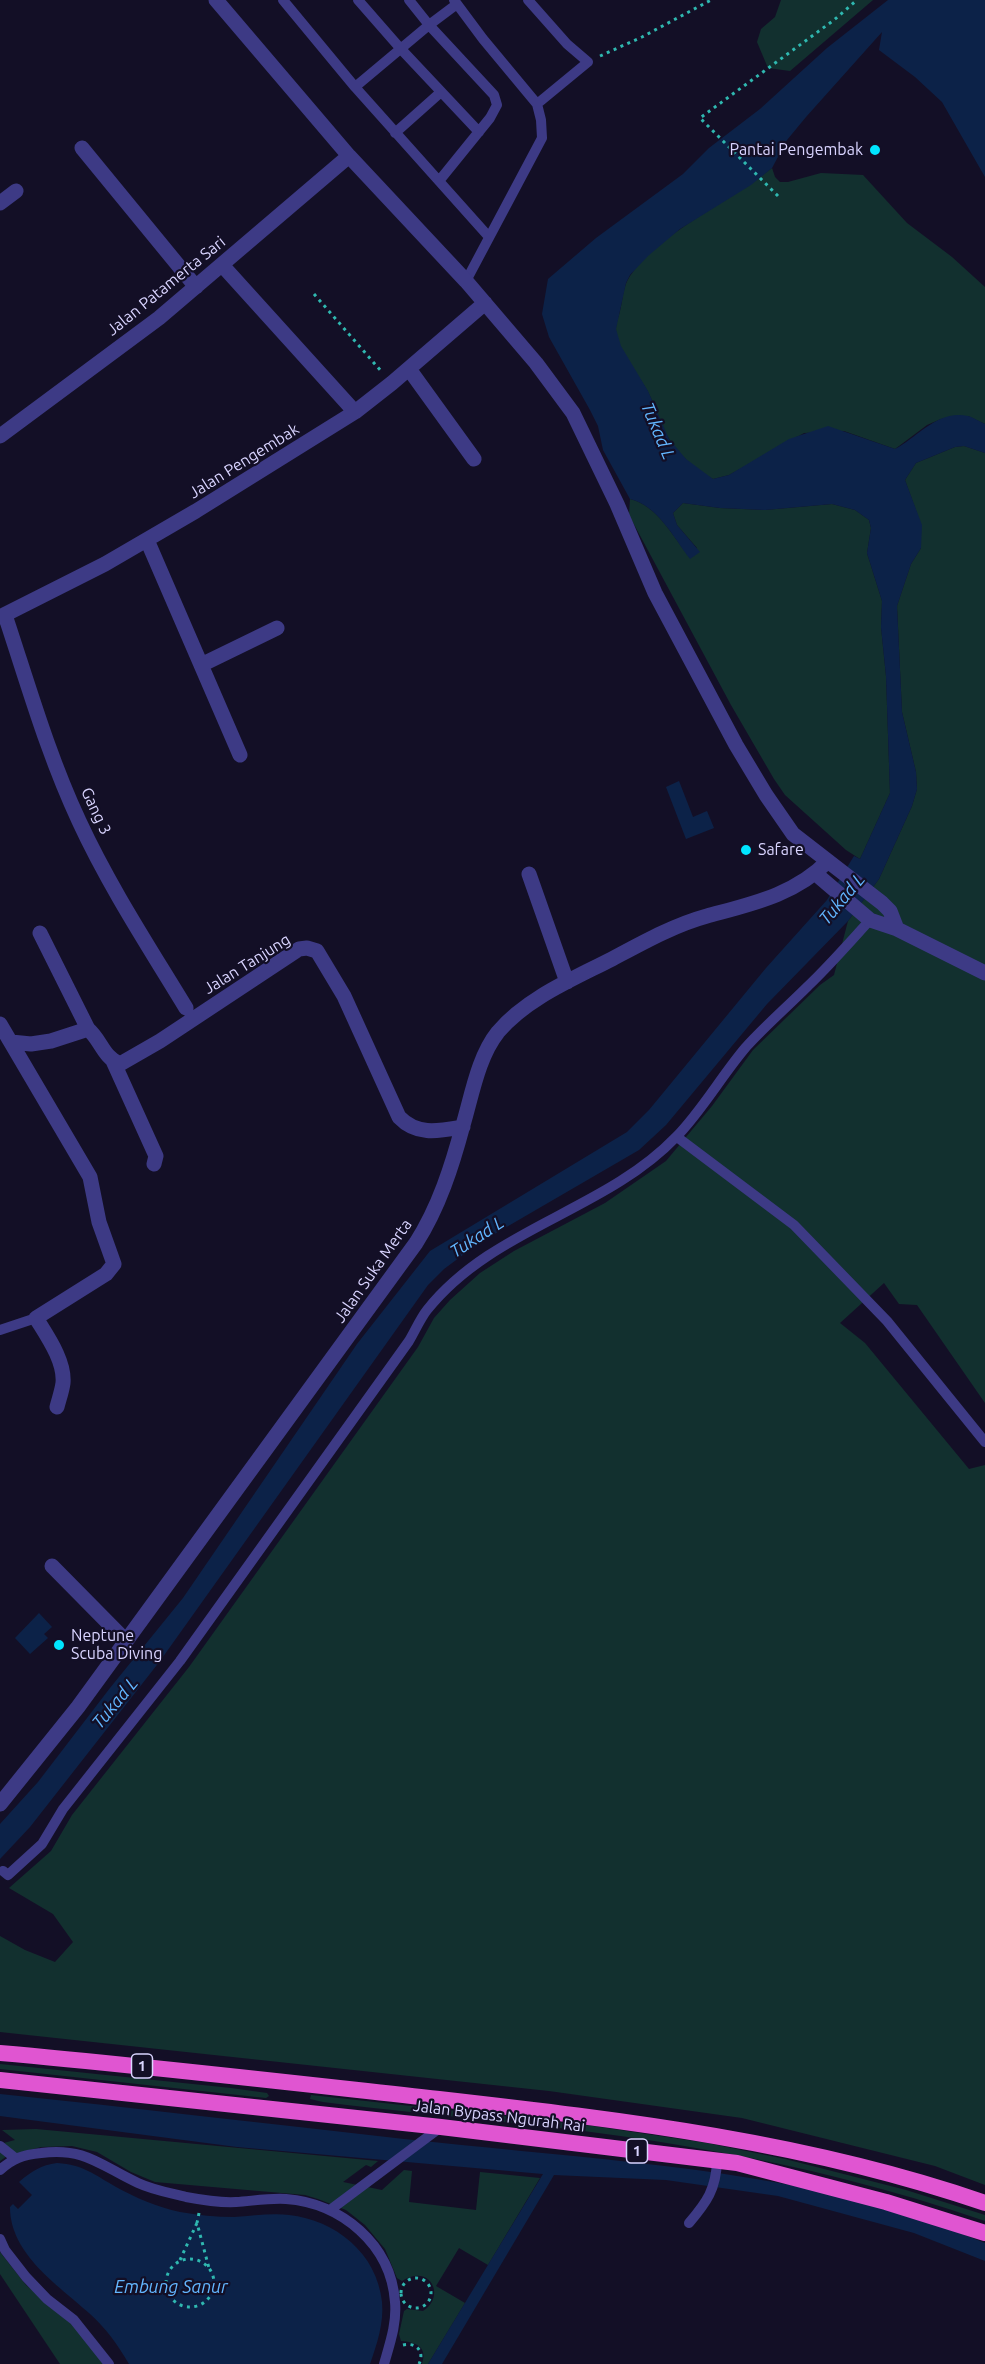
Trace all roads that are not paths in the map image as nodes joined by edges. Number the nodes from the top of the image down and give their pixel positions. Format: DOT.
graph roads {
  1 [pos="216,0"];
  2 [pos="284,0"];
  3 [pos="358,0"];
  4 [pos="409,0"];
  5 [pos="528,0"];
  6 [pos="456,2"];
  7 [pos="429,25"];
  8 [pos="400,48"];
  9 [pos="355,87"];
  10 [pos="441,92"];
  11 [pos="537,104"];
  12 [pos="479,132"];
  13 [pos="395,133"];
  14 [pos="82,148"];
  15 [pos="349,156"];
  16 [pos="439,181"];
  17 [pos="16,191"];
  18 [pos="0,203"];
  19 [pos="489,237"];
  20 [pos="222,265"];
  21 [pos="466,281"];
  22 [pos="196,287"];
  23 [pos="485,303"];
  24 [pos="409,369"];
  25 [pos="355,412"];
  26 [pos="0,436"];
  27 [pos="474,459"];
  28 [pos="147,540"];
  29 [pos="3,616"];
  30 [pos="277,628"];
  31 [pos="201,665"];
  32 [pos="240,755"];
  33 [pos="834,864"];
  34 [pos="529,874"];
  35 [pos="816,874"];
  36 [pos="866,917"];
  37 [pos="897,928"];
  38 [pos="40,933"];
  39 [pos="985,973"];
  40 [pos="567,982"];
  41 [pos="186,1008"];
  42 [pos="0,1024"];
  43 [pos="88,1029"];
  44 [pos="11,1042"];
  45 [pos="113,1061"];
  46 [pos="463,1127"];
  47 [pos="677,1137"];
  48 [pos="154,1164"];
  49 [pos="36,1318"];
  50 [pos="0,1330"];
  51 [pos="57,1407"];
  52 [pos="985,1442"];
  53 [pos="52,1566"];
  54 [pos="126,1641"];
  55 [pos="0,1804"];
  56 [pos="3,1871"];
  57 [pos="0,2053"];
  58 [pos="0,2079"];
  59 [pos="283,2082"];
  60 [pos="282,2110"];
  61 [pos="441,2127"];
  62 [pos="0,2146"];
  63 [pos="15,2158"];
  64 [pos="717,2166"];
  65 [pos="0,2170"];
  66 [pos="985,2203"];
  67 [pos="330,2210"];
  68 [pos="689,2223"];
  69 [pos="985,2234"];
  70 [pos="0,2240"];
  71 [pos="109,2364"];
  72 [pos="384,2364"];
  1 -- 15 [label="street"];
  2 -- 9 [label="lane"];
  3 -- 8 [label="lane"];
  4 -- 7 [label="lane"];
  5 -- 11 [label="lane"];
  6 -- 7 [label="lane"];
  6 -- 11 [label="lane"];
  7 -- 8 [label="lane"];
  7 -- 12 [label="lane"];
  8 -- 9 [label="lane"];
  8 -- 10 [label="lane"];
  9 -- 13 [label="lane"];
  10 -- 12 [label="lane"];
  10 -- 13 [label="lane"];
  11 -- 19 [label="lane"];
  12 -- 16 [label="lane"];
  13 -- 16 [label="lane"];
  14 -- 22 [label="street"];
  15 -- 20 [label="street, Jalan Patamerta Sari"];
  15 -- 21 [label="street"];
  16 -- 19 [label="lane"];
  17 -- 18 [label="street"];
  19 -- 21 [label="lane"];
  20 -- 22 [label="street, Jalan Patamerta Sari"];
  20 -- 25 [label="street"];
  21 -- 23 [label="street"];
  22 -- 26 [label="street, Jalan Patamerta Sari"];
  23 -- 24 [label="street, Jalan Pengembak"];
  23 -- 33 [label="street"];
  24 -- 25 [label="street, Jalan Pengembak"];
  24 -- 27 [label="street"];
  25 -- 28 [label="street, Jalan Pengembak"];
  28 -- 29 [label="street, Jalan Pengembak"];
  28 -- 31 [label="street"];
  29 -- 41 [label="street, Gang 3"];
  30 -- 31 [label="street"];
  31 -- 32 [label="street"];
  33 -- 35 [label="street, Jalan Suka Merta"];
  33 -- 37 [label="street"];
  34 -- 40 [label="street"];
  35 -- 36 [label="street"];
  35 -- 40 [label="street, Jalan Suka Merta"];
  36 -- 37 [label="street"];
  36 -- 47 [label="lane"];
  37 -- 39 [label="street"];
  38 -- 43 [label="street"];
  40 -- 46 [label="street, Jalan Suka Merta"];
  42 -- 44 [label="street"];
  43 -- 44 [label="street"];
  43 -- 45 [label="street"];
  44 -- 49 [label="street"];
  45 -- 46 [label="street, Jalan Tanjung"];
  45 -- 48 [label="street"];
  46 -- 54 [label="street, Jalan Suka Merta"];
  47 -- 52 [label="lane"];
  47 -- 56 [label="lane"];
  49 -- 50 [label="lane"];
  49 -- 51 [label="street"];
  53 -- 54 [label="street"];
  54 -- 55 [label="street, Jalan Suka Merta"];
  57 -- 59 [label="highway, Jalan Bypass Ngurah Rai / 1"];
  58 -- 60 [label="highway, Jalan Bypass Ngurah Rai / 1"];
  59 -- 60 [label="highway"];
  59 -- 66 [label="highway, Jalan Bypass Ngurah Rai / 1"];
  60 -- 61 [label="highway, Jalan Bypass Ngurah Rai / 1"];
  61 -- 64 [label="highway, Jalan Bypass Ngurah Rai / 1"];
  61 -- 67 [label="lane"];
  62 -- 63 [label="lane"];
  63 -- 65 [label="lane"];
  63 -- 67 [label="lane"];
  64 -- 68 [label="lane"];
  64 -- 69 [label="highway, Jalan Bypass Ngurah Rai / 1"];
  67 -- 72 [label="lane"];
  70 -- 71 [label="lane"];
}
